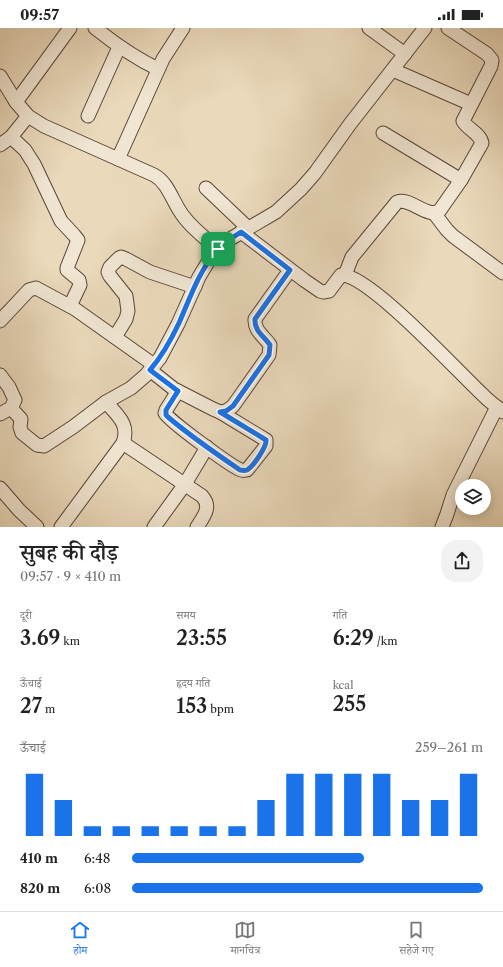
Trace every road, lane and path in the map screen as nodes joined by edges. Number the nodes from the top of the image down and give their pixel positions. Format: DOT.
graph roads {
  1 [pos="70,28"];
  2 [pos="95,28"];
  3 [pos="183,28"];
  4 [pos="369,28"];
  5 [pos="425,28"];
  6 [pos="448,28"];
  7 [pos="465,32"];
  8 [pos="118,47"];
  9 [pos="405,54"];
  10 [pos="158,69"];
  11 [pos="393,70"];
  12 [pos="0,76"];
  13 [pos="16,102"];
  14 [pos="471,104"];
  15 [pos="28,116"];
  16 [pos="88,116"];
  17 [pos="383,133"];
  18 [pos="5,141"];
  19 [pos="118,159"];
  20 [pos="461,180"];
  21 [pos="206,188"];
  22 [pos="434,213"];
  23 [pos="245,230"];
  24 [pos="218,249"];
  25 [pos="290,270"];
  26 [pos="503,273"];
  27 [pos="345,275"];
  28 [pos="195,287"];
  29 [pos="70,306"];
  30 [pos="0,321"];
  31 [pos="115,337"];
  32 [pos="152,368"];
  33 [pos="0,375"];
  34 [pos="178,391"];
  35 [pos="106,402"];
  36 [pos="501,409"];
  37 [pos="6,411"];
  38 [pos="220,412"];
  39 [pos="123,443"];
  40 [pos="207,447"];
  41 [pos="184,484"];
  42 [pos="0,488"];
  43 [pos="37,527"];
  44 [pos="61,527"];
  45 [pos="154,527"];
  46 [pos="197,527"];
  47 [pos="442,527"];
  1 -- 13 [label="street"];
  2 -- 8 [label="street"];
  3 -- 10 [label="street"];
  4 -- 9 [label="street"];
  5 -- 9 [label="street"];
  6 -- 7 [label="street"];
  7 -- 14 [label="street"];
  8 -- 10 [label="street"];
  8 -- 16 [label="street"];
  9 -- 11 [label="street"];
  10 -- 19 [label="street"];
  11 -- 14 [label="street"];
  11 -- 23 [label="street"];
  12 -- 13 [label="street"];
  13 -- 15 [label="street"];
  14 -- 20 [label="street"];
  15 -- 18 [label="street"];
  15 -- 19 [label="street"];
  17 -- 20 [label="street"];
  18 -- 29 [label="street"];
  19 -- 24 [label="street"];
  20 -- 22 [label="street"];
  21 -- 23 [label="street"];
  22 -- 26 [label="street"];
  22 -- 27 [label="street"];
  23 -- 24 [label="street"];
  23 -- 25 [label="street"];
  24 -- 28 [label="street"];
  25 -- 27 [label="street"];
  25 -- 38 [label="street"];
  27 -- 36 [label="street"];
  28 -- 31 [label="street"];
  28 -- 32 [label="street"];
  29 -- 30 [label="street"];
  29 -- 31 [label="street"];
  31 -- 32 [label="street"];
  32 -- 34 [label="street"];
  32 -- 35 [label="street"];
  33 -- 37 [label="street"];
  34 -- 38 [label="street"];
  34 -- 40 [label="street"];
  35 -- 37 [label="street"];
  35 -- 39 [label="street"];
  36 -- 47 [label="street"];
  38 -- 40 [label="street"];
  39 -- 41 [label="street"];
  39 -- 44 [label="street"];
  40 -- 41 [label="street"];
  41 -- 45 [label="street"];
  41 -- 46 [label="street"];
  42 -- 43 [label="street"];
}
